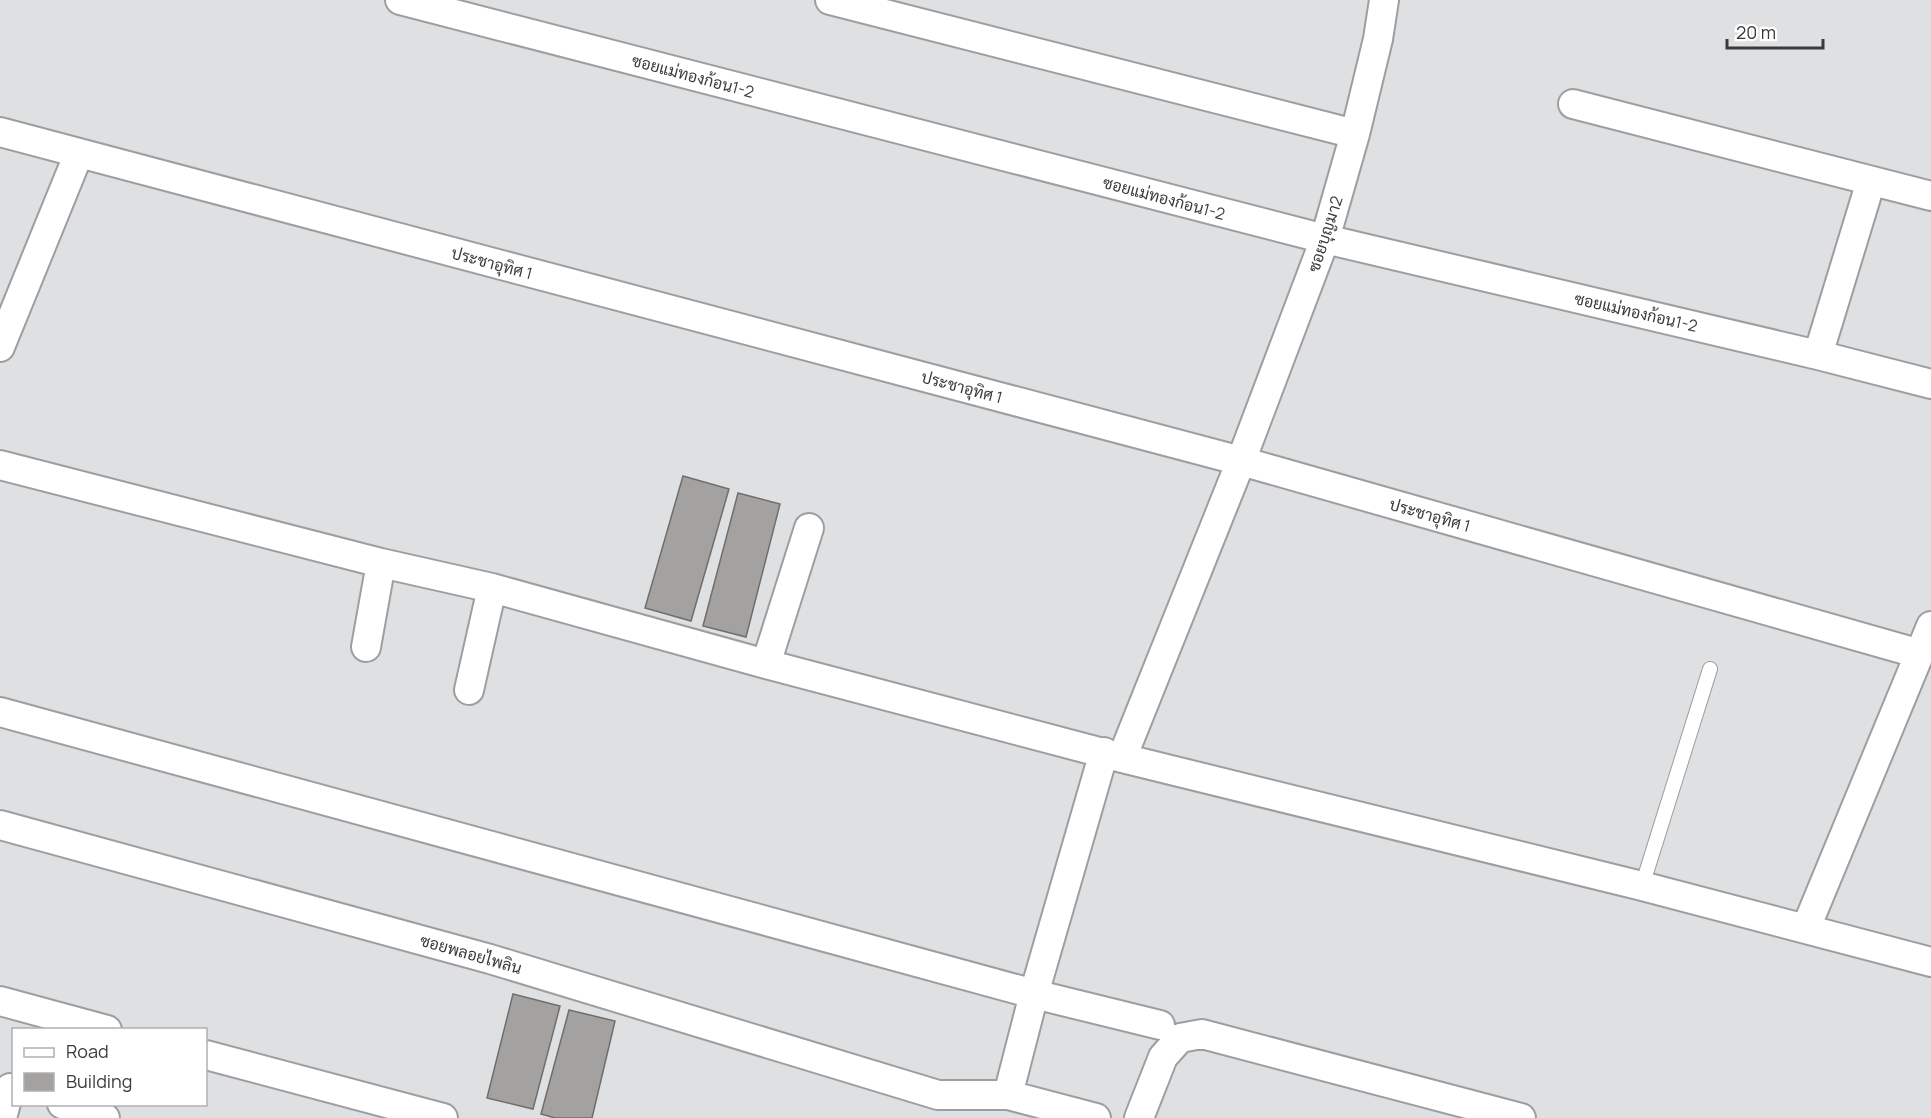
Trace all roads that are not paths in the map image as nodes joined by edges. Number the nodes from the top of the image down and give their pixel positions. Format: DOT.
graph roads {
  1 [pos="400,0"];
  2 [pos="830,0"];
  3 [pos="1384,0"];
  4 [pos="1573,104"];
  5 [pos="0,132"];
  6 [pos="1355,134"];
  7 [pos="79,153"];
  8 [pos="1871,181"];
  9 [pos="1931,196"];
  10 [pos="1325,239"];
  11 [pos="1,340"];
  12 [pos="1818,355"];
  13 [pos="1931,384"];
  14 [pos="1241,461"];
  15 [pos="0,465"];
  16 [pos="809,528"];
  17 [pos="381,563"];
  18 [pos="492,588"];
  19 [pos="1931,626"];
  20 [pos="366,647"];
  21 [pos="1920,654"];
  22 [pos="766,664"];
  23 [pos="1710,669"];
  24 [pos="469,690"];
  25 [pos="0,712"];
  26 [pos="1113,755"];
  27 [pos="0,825"];
  28 [pos="1642,886"];
  29 [pos="1806,928"];
  30 [pos="1931,962"];
  31 [pos="1034,994"];
  32 [pos="0,1001"];
  33 [pos="1160,1025"];
  34 [pos="103,1028"];
  35 [pos="207,1056"];
  36 [pos="8,1088"];
  37 [pos="1008,1095"];
  38 [pos="68,1106"];
  39 [pos="935,1106"];
  40 [pos="1045,1111"];
  41 [pos="2,1118"];
  42 [pos="105,1118"];
  43 [pos="443,1118"];
  44 [pos="1096,1118"];
  45 [pos="1139,1118"];
  46 [pos="1521,1118"];
  1 -- 10 [label="street, ซอยแม่ทองก้อน1-2"];
  2 -- 6 [label="street"];
  3 -- 6 [label="street, ซอยบุญมา2"];
  4 -- 8 [label="street"];
  5 -- 7 [label="street, ประชาอุทิศ 1"];
  6 -- 10 [label="street, ซอยบุญมา2"];
  7 -- 11 [label="street"];
  7 -- 14 [label="street, ประชาอุทิศ 1"];
  8 -- 9 [label="street"];
  8 -- 12 [label="street"];
  10 -- 12 [label="street, ซอยแม่ทองก้อน1-2"];
  10 -- 14 [label="street, ซอยบุญมา2"];
  12 -- 13 [label="street, ซอยแม่ทองก้อน1-2"];
  14 -- 21 [label="street, ประชาอุทิศ 1"];
  14 -- 26 [label="street, ซอยบุญมา2"];
  15 -- 17 [label="street"];
  16 -- 22 [label="street"];
  17 -- 18 [label="street"];
  17 -- 20 [label="street"];
  18 -- 22 [label="street"];
  18 -- 24 [label="street"];
  19 -- 21 [label="street"];
  21 -- 29 [label="street"];
  22 -- 26 [label="street"];
  23 -- 28 [label="lane"];
  25 -- 31 [label="street"];
  26 -- 28 [label="street"];
  26 -- 31 [label="street, ซอยบุญมา2"];
  27 -- 39 [label="street, ซอยพลอยไพลิน"];
  28 -- 29 [label="street"];
  29 -- 30 [label="street"];
  31 -- 33 [label="street"];
  31 -- 37 [label="street, ซอยบุญมา2"];
  32 -- 34 [label="street"];
  35 -- 43 [label="street"];
  36 -- 41 [label="street"];
  37 -- 39 [label="street, ซอยพลอยไพลิน"];
  37 -- 40 [label="street, ซอยพลอยไพลิน"];
  38 -- 42 [label="street"];
  40 -- 44 [label="street, ซอยพลอยไพลิน"];
  45 -- 46 [label="street"];
}
